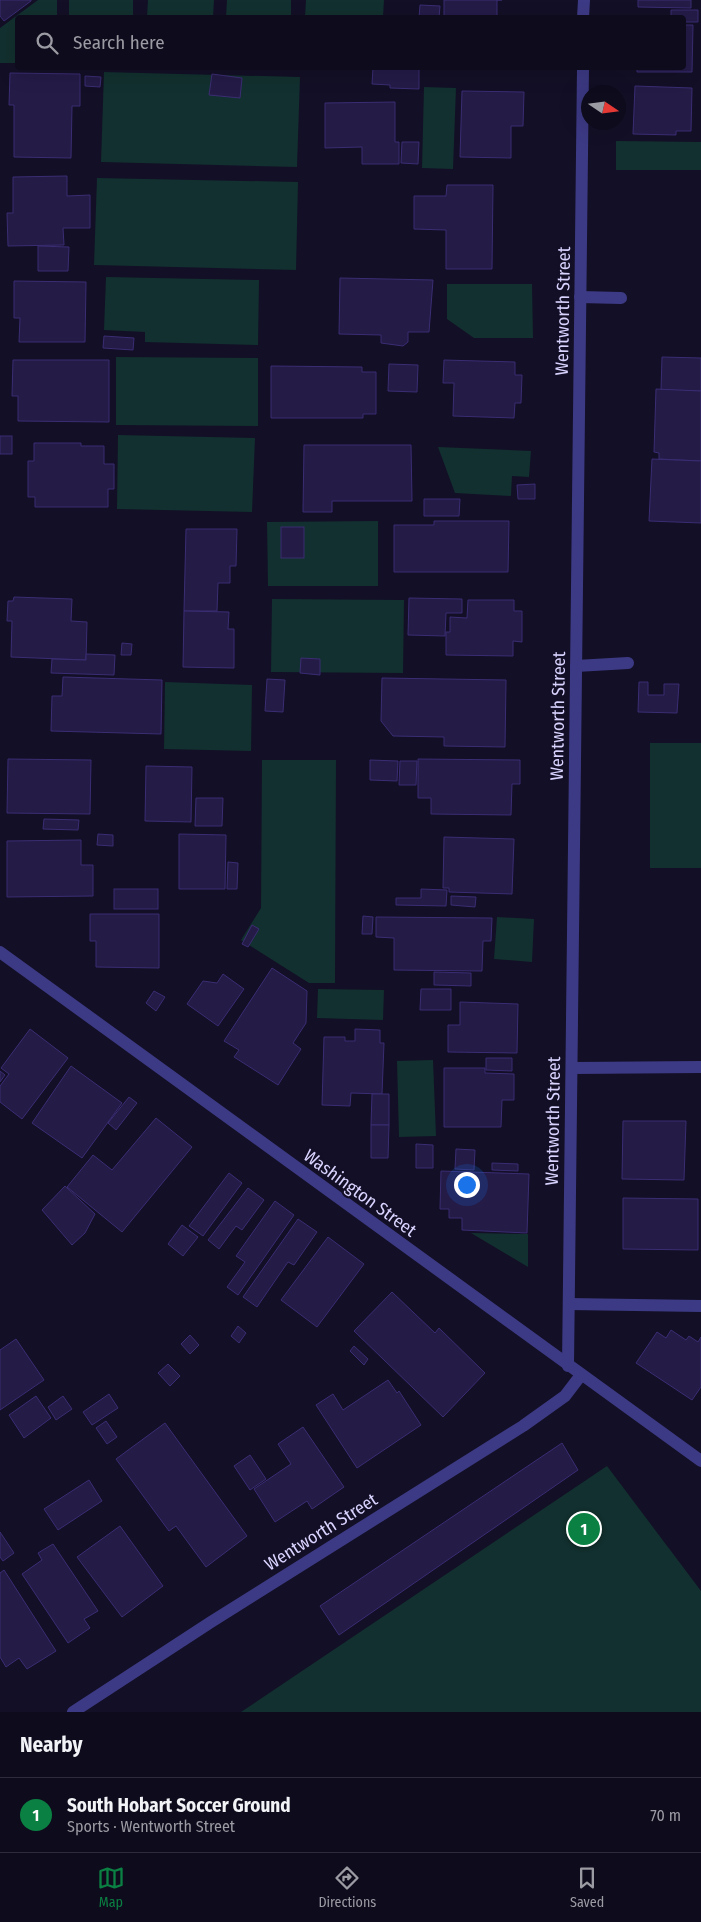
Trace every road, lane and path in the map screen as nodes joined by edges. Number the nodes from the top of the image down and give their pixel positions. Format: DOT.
graph roads {
  1 [pos="584,0"];
  2 [pos="583,15"];
  3 [pos="583,70"];
  4 [pos="580,297"];
  5 [pos="621,298"];
  6 [pos="628,663"];
  7 [pos="576,666"];
  8 [pos="0,952"];
  9 [pos="572,1068"];
  10 [pos="701,1068"];
  11 [pos="569,1304"];
  12 [pos="701,1306"];
  13 [pos="568,1366"];
  14 [pos="581,1375"];
  15 [pos="701,1461"];
  16 [pos="73,1712"];
  1 -- 2 [label="street"];
  3 -- 4 [label="street, Wentworth Street"];
  4 -- 5 [label="street"];
  4 -- 7 [label="street, Wentworth Street"];
  6 -- 7 [label="street"];
  7 -- 9 [label="street, Wentworth Street"];
  8 -- 13 [label="street, Washington Street"];
  9 -- 10 [label="street"];
  9 -- 11 [label="street, Wentworth Street"];
  11 -- 12 [label="street"];
  11 -- 13 [label="street, Wentworth Street"];
  13 -- 14 [label="street, Washington Street"];
  14 -- 15 [label="street, Washington Street"];
  14 -- 16 [label="street, Wentworth Street"];
}
